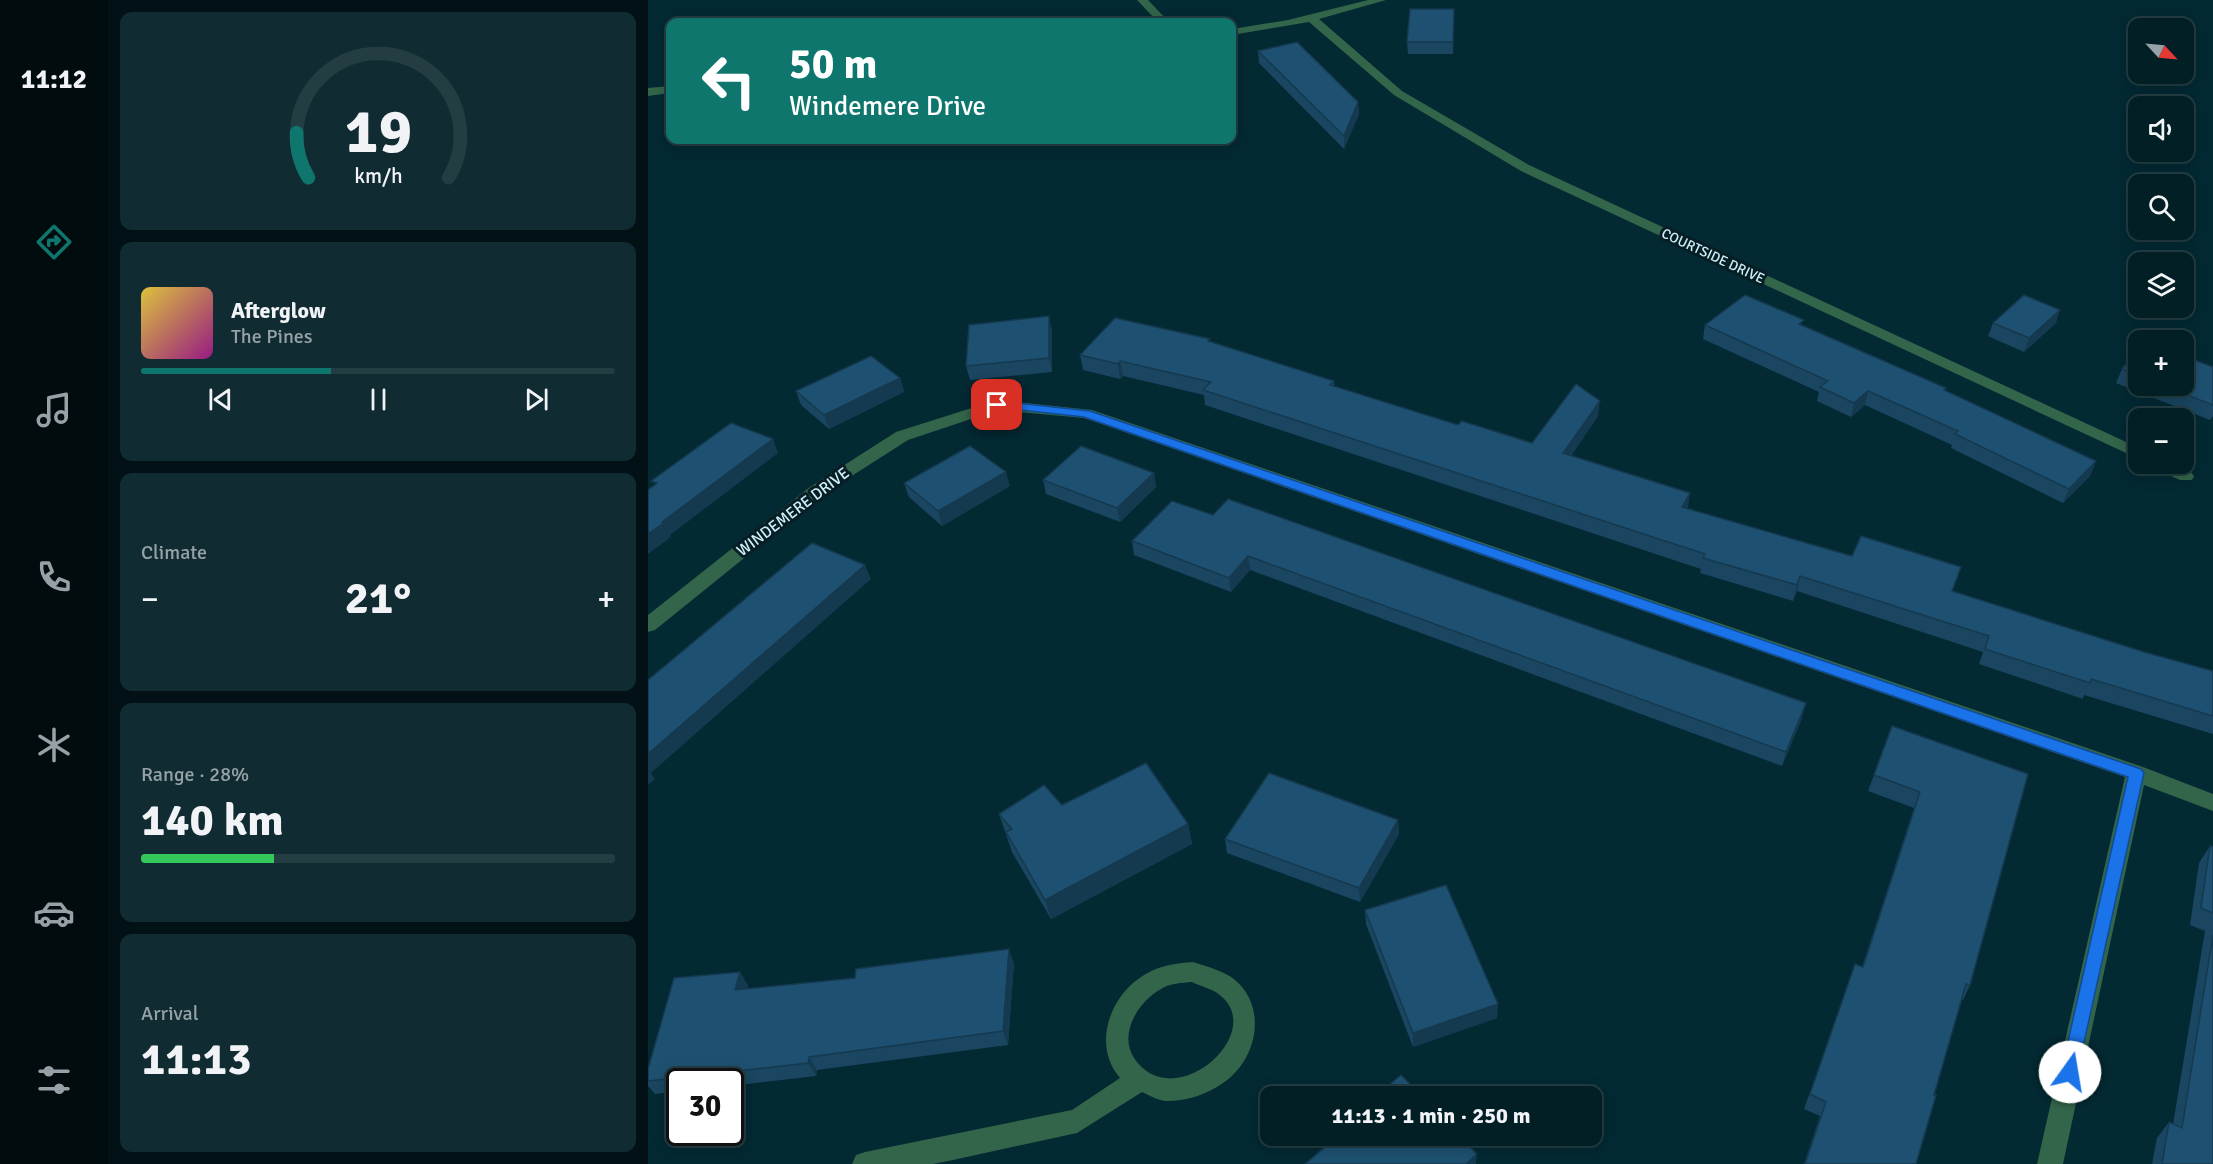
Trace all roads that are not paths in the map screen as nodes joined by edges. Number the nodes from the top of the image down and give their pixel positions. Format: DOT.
graph roads {
  1 [pos="1142,0"];
  2 [pos="1381,0"];
  3 [pos="1160,18"];
  4 [pos="1311,18"];
  5 [pos="1236,32"];
  6 [pos="666,91"];
  7 [pos="648,93"];
  8 [pos="2128,449"];
  9 [pos="2182,474"];
  10 [pos="2186,476"];
  11 [pos="648,625"];
  12 [pos="2136,773"];
  13 [pos="2213,803"];
  14 [pos="1139,1080"];
  15 [pos="865,1164"];
  16 [pos="2050,1164"];
  1 -- 3 [label="street"];
  2 -- 4 [label="street"];
  4 -- 5 [label="street"];
  4 -- 8 [label="street, COURTSIDE DRIVE"];
  6 -- 7 [label="street"];
  9 -- 10 [label="street"];
  11 -- 12 [label="street, WINDEMERE DRIVE"];
  12 -- 13 [label="street, WINDEMERE DRIVE"];
  12 -- 16 [label="street"];
  14 -- 14 [label="street"];
  14 -- 15 [label="street"];
}
